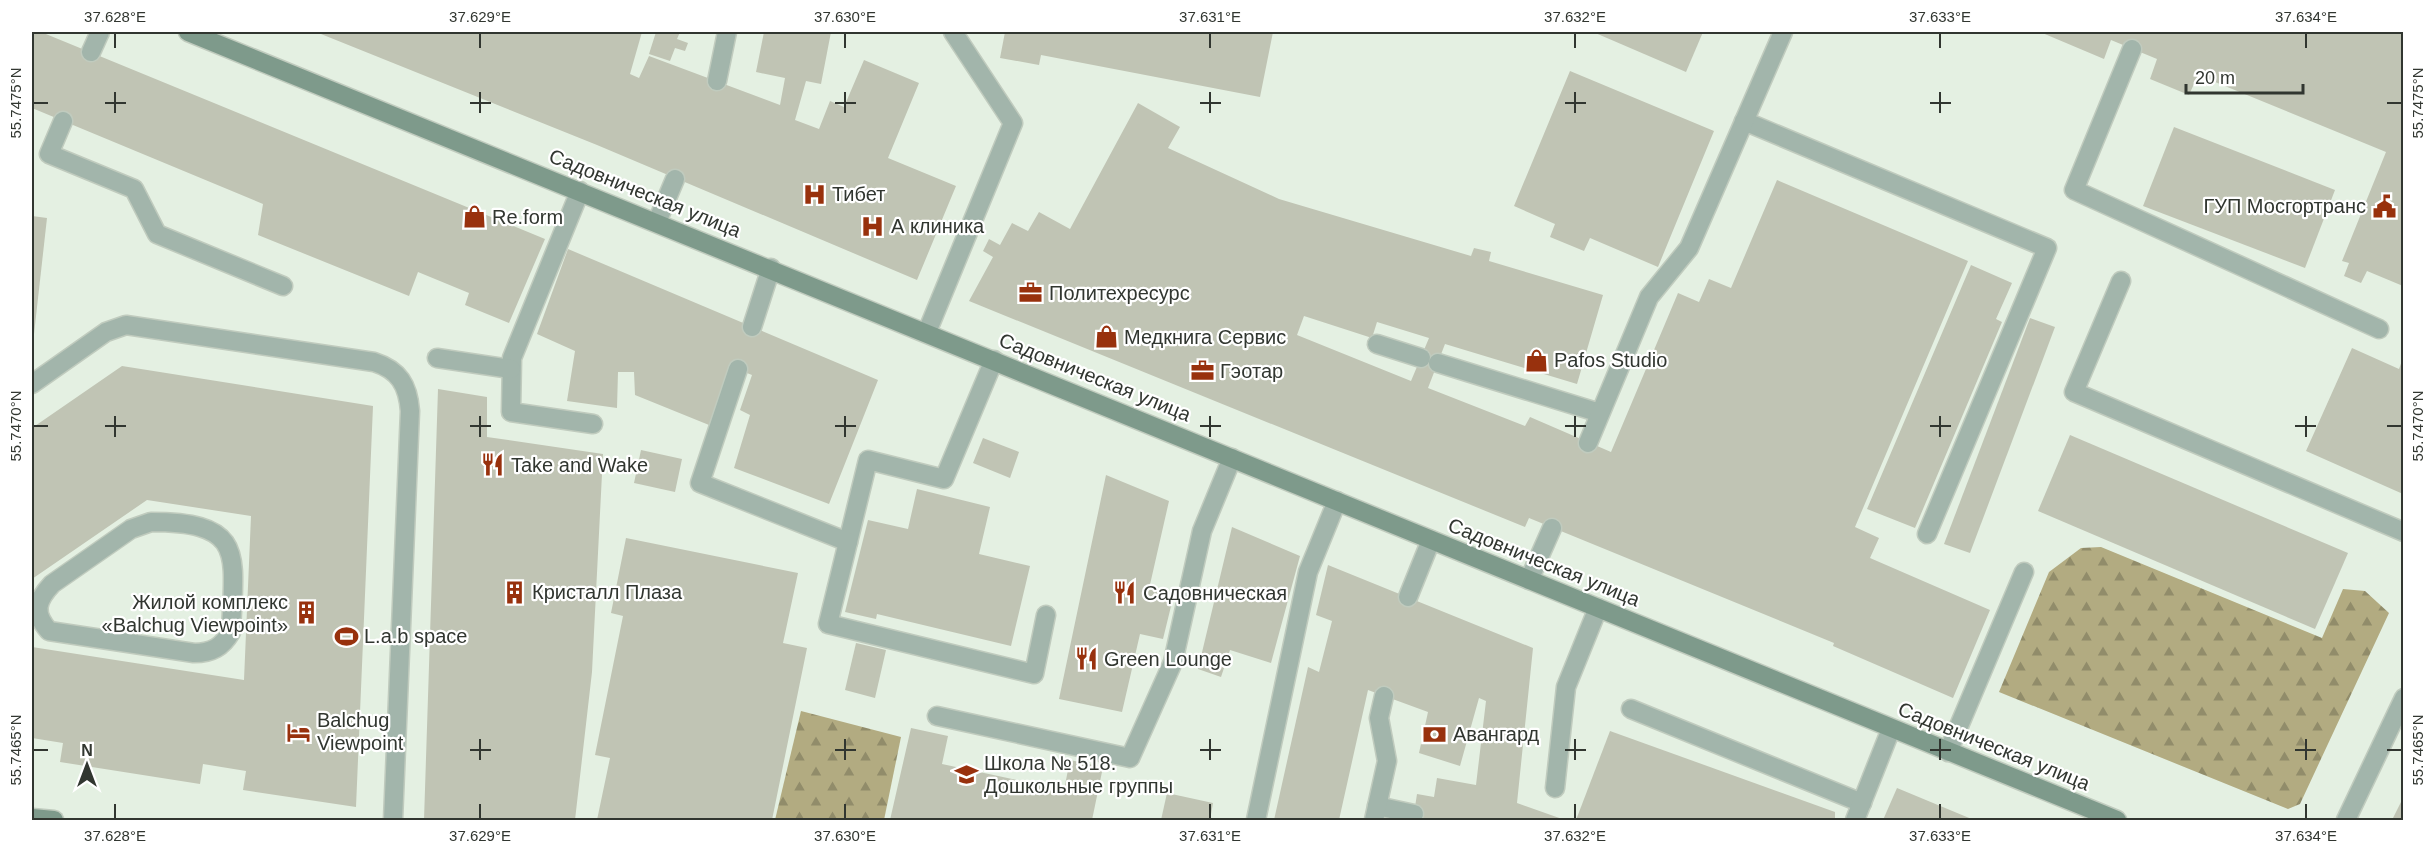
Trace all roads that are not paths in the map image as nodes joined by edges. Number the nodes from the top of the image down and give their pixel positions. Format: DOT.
graph roads {
  1 [pos="100,32"];
  2 [pos="188,32"];
  3 [pos="727,32"];
  4 [pos="953,32"];
  5 [pos="1782,32"];
  6 [pos="219,37"];
  7 [pos="2132,49"];
  8 [pos="91,52"];
  9 [pos="717,81"];
  10 [pos="63,121"];
  11 [pos="1744,121"];
  12 [pos="675,179"];
  13 [pos="580,191"];
  14 [pos="657,222"];
  15 [pos="771,268"];
  16 [pos="2121,281"];
  17 [pos="283,286"];
  18 [pos="752,327"];
  19 [pos="2379,329"];
  20 [pos="927,332"];
  21 [pos="1377,344"];
  22 [pos="437,358"];
  23 [pos="994,360"];
  24 [pos="511,369"];
  25 [pos="738,369"];
  26 [pos="32,384"];
  27 [pos="1600,413"];
  28 [pos="593,424"];
  29 [pos="1588,442"];
  30 [pos="1232,458"];
  31 [pos="1337,501"];
  32 [pos="1552,528"];
  33 [pos="2403,532"];
  34 [pos="1927,534"];
  35 [pos="1431,540"];
  36 [pos="848,542"];
  37 [pos="94,546"];
  38 [pos="2024,572"];
  39 [pos="1529,580"];
  40 [pos="1408,597"];
  41 [pos="1598,608"];
  42 [pos="1047,615"];
  43 [pos="1384,696"];
  44 [pos="2403,698"];
  45 [pos="1630,709"];
  46 [pos="937,716"];
  47 [pos="1891,729"];
  48 [pos="1948,752"];
  49 [pos="1555,788"];
  50 [pos="1862,803"];
  51 [pos="1376,813"];
  52 [pos="1414,814"];
  53 [pos="32,818"];
  54 [pos="54,820"];
  55 [pos="393,820"];
  56 [pos="1256,820"];
  57 [pos="1855,820"];
  58 [pos="2117,820"];
  59 [pos="2346,820"];
  1 -- 8 [label="street"];
  2 -- 6 [label="street, Садовническая улица"];
  3 -- 9 [label="street"];
  4 -- 20 [label="street"];
  5 -- 11 [label="street"];
  6 -- 13 [label="street, Садовническая улица"];
  7 -- 19 [label="street"];
  10 -- 17 [label="street"];
  11 -- 27 [label="street"];
  11 -- 34 [label="street"];
  12 -- 14 [label="street"];
  13 -- 14 [label="street, Садовническая улица"];
  13 -- 24 [label="street"];
  14 -- 15 [label="street, Садовническая улица"];
  15 -- 18 [label="street"];
  15 -- 20 [label="street, Садовническая улица"];
  16 -- 33 [label="street"];
  20 -- 23 [label="street, Садовническая улица"];
  21 -- 27 [label="street"];
  22 -- 24 [label="street"];
  23 -- 30 [label="street, Садовническая улица"];
  23 -- 36 [label="street"];
  24 -- 28 [label="street"];
  25 -- 36 [label="street"];
  26 -- 55 [label="street"];
  27 -- 29 [label="street"];
  30 -- 31 [label="street, Садовническая улица"];
  30 -- 46 [label="street"];
  31 -- 35 [label="street, Садовническая улица"];
  31 -- 56 [label="street"];
  32 -- 39 [label="street"];
  35 -- 39 [label="street, Садовническая улица"];
  35 -- 40 [label="street"];
  36 -- 42 [label="street"];
  37 -- 37 [label="street"];
  38 -- 48 [label="street"];
  39 -- 41 [label="street, Садовническая улица"];
  41 -- 47 [label="street, Садовническая улица"];
  41 -- 49 [label="street"];
  43 -- 51 [label="street"];
  44 -- 59 [label="street"];
  45 -- 50 [label="street"];
  47 -- 48 [label="street, Садовническая улица"];
  47 -- 50 [label="street"];
  48 -- 58 [label="street, Садовническая улица"];
  50 -- 57 [label="street"];
  51 -- 52 [label="street"];
  53 -- 54 [label="street"];
}
